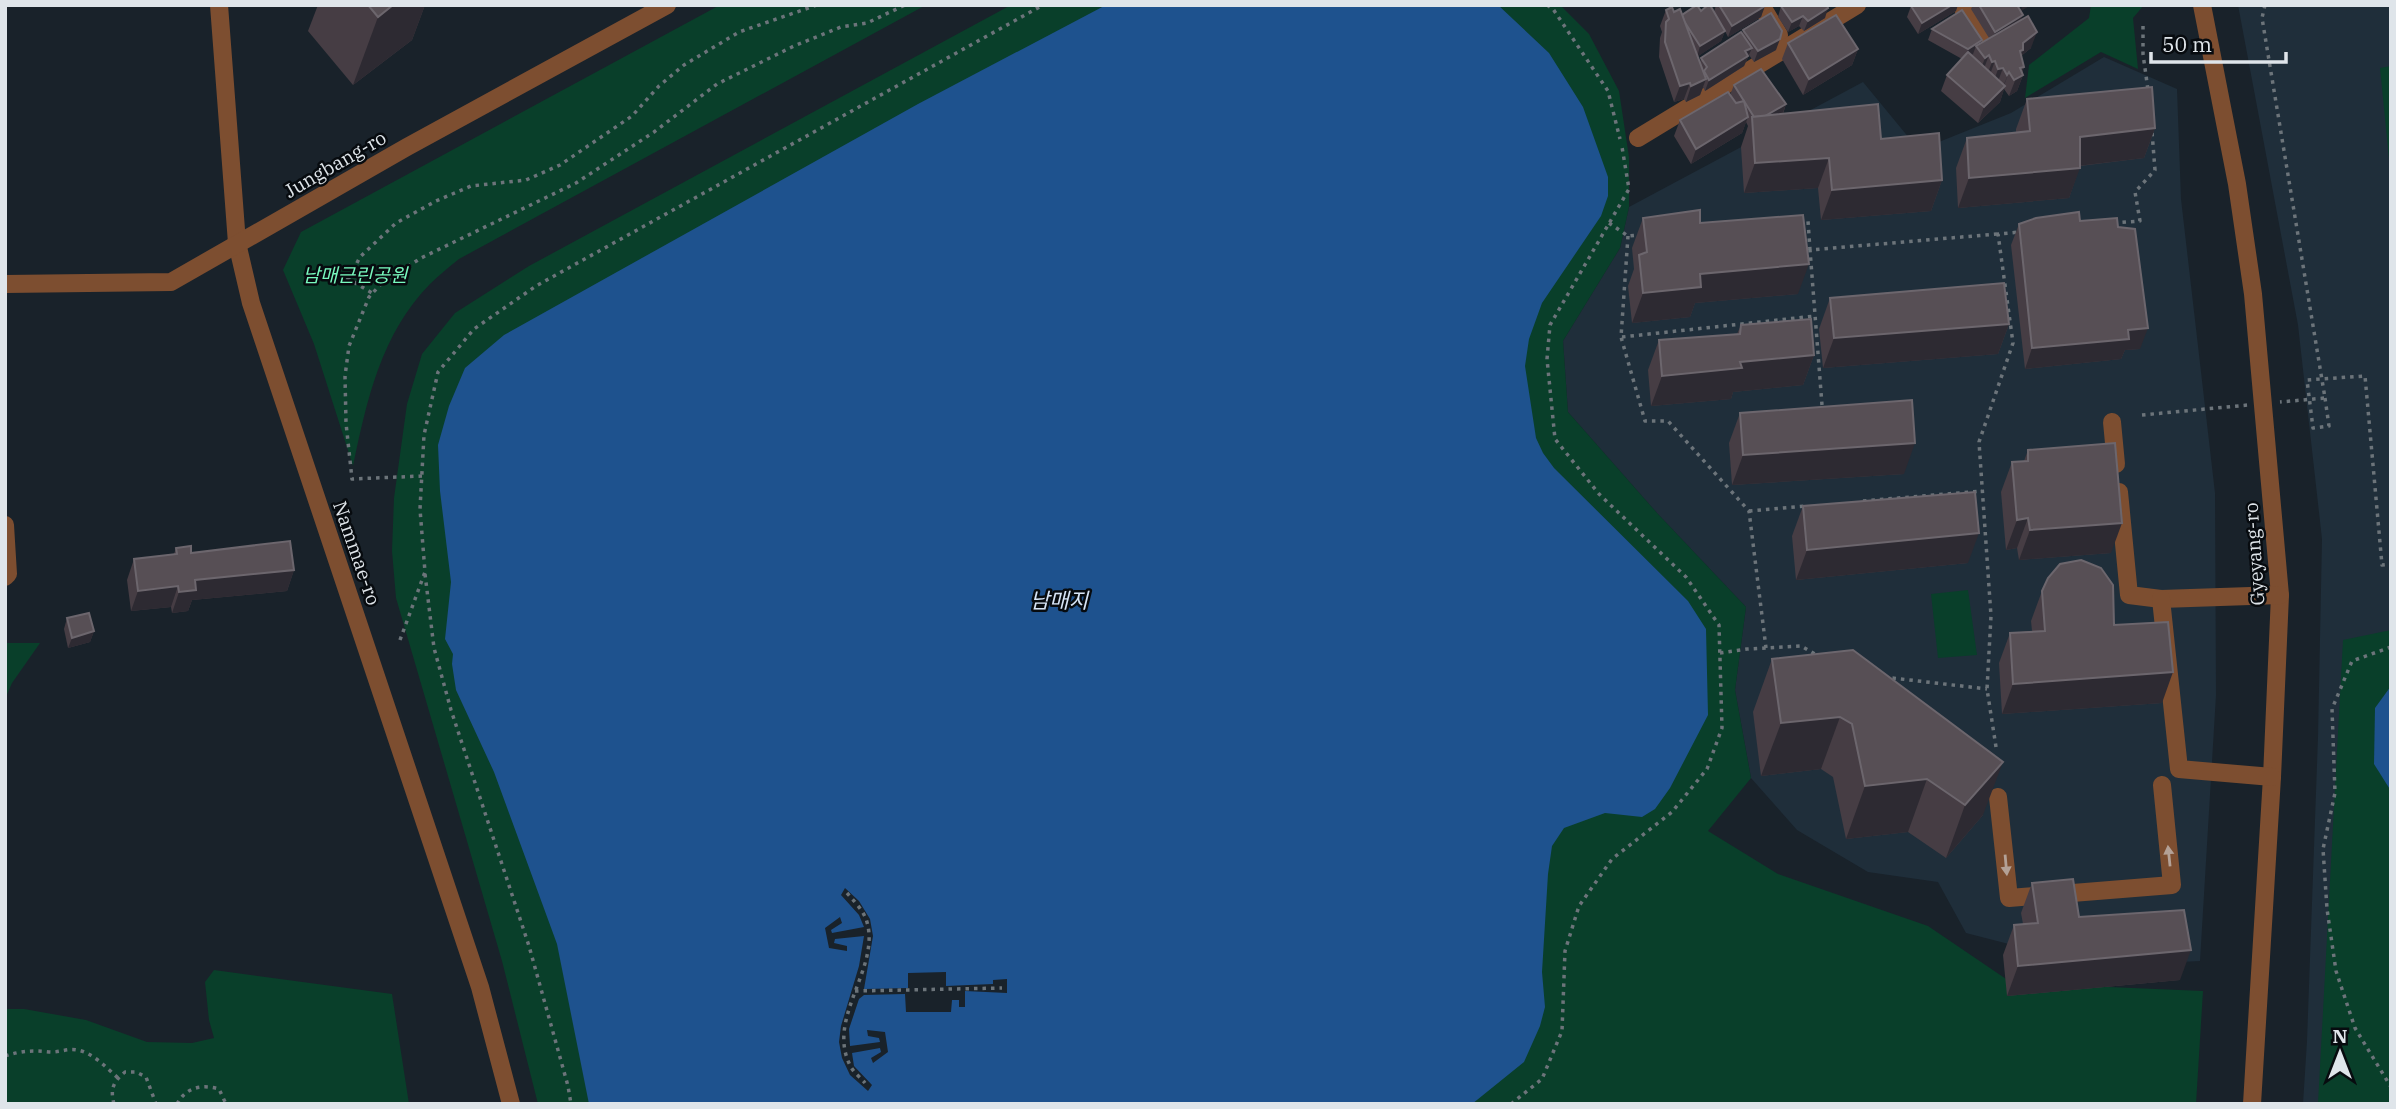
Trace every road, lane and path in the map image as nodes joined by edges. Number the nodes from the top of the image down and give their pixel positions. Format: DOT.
graph roads {
  1 [pos="219,5"];
  2 [pos="667,5"];
  3 [pos="817,5"];
  4 [pos="905,5"];
  5 [pos="1043,5"];
  6 [pos="1547,5"];
  7 [pos="1761,5"];
  8 [pos="1857,5"];
  9 [pos="1961,5"];
  10 [pos="2202,5"];
  11 [pos="2265,5"];
  12 [pos="2143,26"];
  13 [pos="1786,47"];
  14 [pos="1988,50"];
  15 [pos="2148,97"];
  16 [pos="2151,121"];
  17 [pos="1638,138"];
  18 [pos="2287,175"];
  19 [pos="1794,222"];
  20 [pos="1609,223"];
  21 [pos="2102,224"];
  22 [pos="2025,231"];
  23 [pos="1998,234"];
  24 [pos="1642,235"];
  25 [pos="1628,236"];
  26 [pos="237,243"];
  27 [pos="1810,250"];
  28 [pos="332,269"];
  29 [pos="349,278"];
  30 [pos="5,284"];
  31 [pos="372,294"];
  32 [pos="1815,316"];
  33 [pos="1621,337"];
  34 [pos="2325,398"];
  35 [pos="1822,405"];
  36 [pos="2112,422"];
  37 [pos="422,476"];
  38 [pos="1982,491"];
  39 [pos="1859,501"];
  40 [pos="1818,505"];
  41 [pos="1749,511"];
  42 [pos="5,525"];
  43 [pos="2391,564"];
  44 [pos="425,572"];
  45 [pos="5,577"];
  46 [pos="2280,595"];
  47 [pos="2161,599"];
  48 [pos="400,640"];
  49 [pos="2391,647"];
  50 [pos="1766,648"];
  51 [pos="1720,653"];
  52 [pos="1823,659"];
  53 [pos="1884,677"];
  54 [pos="1987,689"];
  55 [pos="1996,747"];
  56 [pos="2273,777"];
  57 [pos="2162,785"];
  58 [pos="1998,797"];
  59 [pos="847,893"];
  60 [pos="1002,988"];
  61 [pos="855,991"];
  62 [pos="5,1056"];
  63 [pos="118,1078"];
  64 [pos="865,1083"];
  65 [pos="2391,1087"];
  66 [pos="114,1104"];
  67 [pos="156,1104"];
  68 [pos="177,1104"];
  69 [pos="226,1104"];
  70 [pos="511,1104"];
  71 [pos="571,1104"];
  72 [pos="1511,1104"];
  73 [pos="2252,1104"];
  1 -- 26 [label="street, Nammae-ro"];
  2 -- 26 [label="street, Jungbang-ro"];
  3 -- 29 [label="path"];
  4 -- 31 [label="path"];
  5 -- 37 [label="path"];
  6 -- 20 [label="path"];
  7 -- 13 [label="street"];
  8 -- 13 [label="street"];
  9 -- 14 [label="street"];
  10 -- 46 [label="street, Gyeyang-ro"];
  11 -- 18 [label="path"];
  12 -- 15 [label="path"];
  13 -- 17 [label="street"];
  16 -- 21 [label="path"];
  19 -- 27 [label="path"];
  20 -- 25 [label="path"];
  20 -- 51 [label="path"];
  22 -- 23 [label="path"];
  23 -- 27 [label="path"];
  23 -- 38 [label="path"];
  24 -- 25 [label="path"];
  25 -- 33 [label="path"];
  26 -- 30 [label="street, Jungbang-ro"];
  26 -- 70 [label="street, Nammae-ro"];
  27 -- 32 [label="path"];
  28 -- 29 [label="path"];
  29 -- 31 [label="path"];
  31 -- 37 [label="path"];
  32 -- 33 [label="path"];
  32 -- 35 [label="path"];
  33 -- 41 [label="path"];
  34 -- 43 [label="path"];
  36 -- 47 [label="street"];
  37 -- 44 [label="path"];
  38 -- 39 [label="path"];
  38 -- 54 [label="path"];
  40 -- 41 [label="path"];
  41 -- 50 [label="path"];
  42 -- 45 [label="street"];
  44 -- 48 [label="path"];
  44 -- 71 [label="path"];
  46 -- 47 [label="street"];
  46 -- 56 [label="street, Gyeyang-ro"];
  47 -- 56 [label="street"];
  49 -- 65 [label="path"];
  50 -- 51 [label="path"];
  50 -- 52 [label="path"];
  51 -- 72 [label="path"];
  53 -- 54 [label="path"];
  54 -- 55 [label="path"];
  56 -- 73 [label="street, Gyeyang-ro"];
  58 -- 57 [label="street, one-way"];
  59 -- 61 [label="path"];
  60 -- 61 [label="path"];
  61 -- 64 [label="path"];
  62 -- 63 [label="path"];
  63 -- 66 [label="path"];
  63 -- 67 [label="path"];
  68 -- 69 [label="path"];
}
